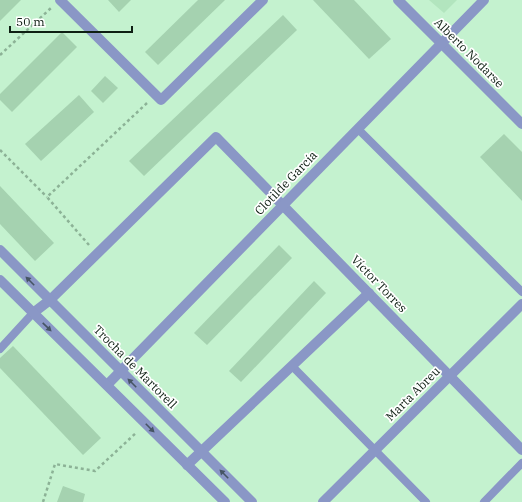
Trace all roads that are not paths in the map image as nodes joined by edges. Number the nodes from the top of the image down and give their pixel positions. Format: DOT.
graph roads {
  1 [pos="263,0"];
  2 [pos="398,0"];
  3 [pos="484,0"];
  4 [pos="57,2"];
  5 [pos="441,43"];
  6 [pos="522,124"];
  7 [pos="358,129"];
  8 [pos="283,205"];
  9 [pos="0,250"];
  10 [pos="0,280"];
  11 [pos="522,292"];
  12 [pos="369,293"];
  13 [pos="50,300"];
  14 [pos="522,304"];
  15 [pos="33,313"];
  16 [pos="0,349"];
  17 [pos="292,366"];
  18 [pos="121,371"];
  19 [pos="449,376"];
  20 [pos="107,385"];
  21 [pos="375,450"];
  22 [pos="522,450"];
  23 [pos="201,451"];
  24 [pos="522,463"];
  25 [pos="186,465"];
  26 [pos="225,502"];
  27 [pos="252,502"];
  28 [pos="323,502"];
  29 [pos="426,502"];
  30 [pos="484,502"];
  1 -- 4 [label="street"];
  2 -- 5 [label="street, Alberto Nodarse"];
  3 -- 5 [label="street, Clotilde García"];
  5 -- 6 [label="street, Alberto Nodarse"];
  5 -- 7 [label="street, Clotilde García"];
  7 -- 8 [label="street, Clotilde García"];
  7 -- 11 [label="lane"];
  8 -- 12 [label="street, Víctor Torres"];
  8 -- 13 [label="street, Víctor Torres"];
  8 -- 18 [label="street, Clotilde García"];
  13 -- 9 [label="street, Trocha de Martorell, one-way"];
  10 -- 15 [label="street"];
  12 -- 17 [label="street"];
  12 -- 19 [label="street, Víctor Torres"];
  13 -- 15 [label="street"];
  13 -- 18 [label="street, Trocha de Martorell"];
  14 -- 19 [label="street, Marta Abreu"];
  15 -- 16 [label="lane"];
  15 -- 20 [label="street, one-way"];
  17 -- 21 [label="lane"];
  17 -- 23 [label="street"];
  18 -- 20 [label="street, Clotilde García"];
  23 -- 18 [label="street, Trocha de Martorell, one-way"];
  19 -- 21 [label="street, Marta Abreu"];
  19 -- 22 [label="street, Víctor Torres"];
  20 -- 25 [label="street, one-way"];
  21 -- 28 [label="street, Marta Abreu"];
  21 -- 29 [label="lane"];
  23 -- 25 [label="street"];
  27 -- 23 [label="street, Trocha de Martorell, one-way"];
  24 -- 30 [label="lane"];
  25 -- 26 [label="street"];
}
